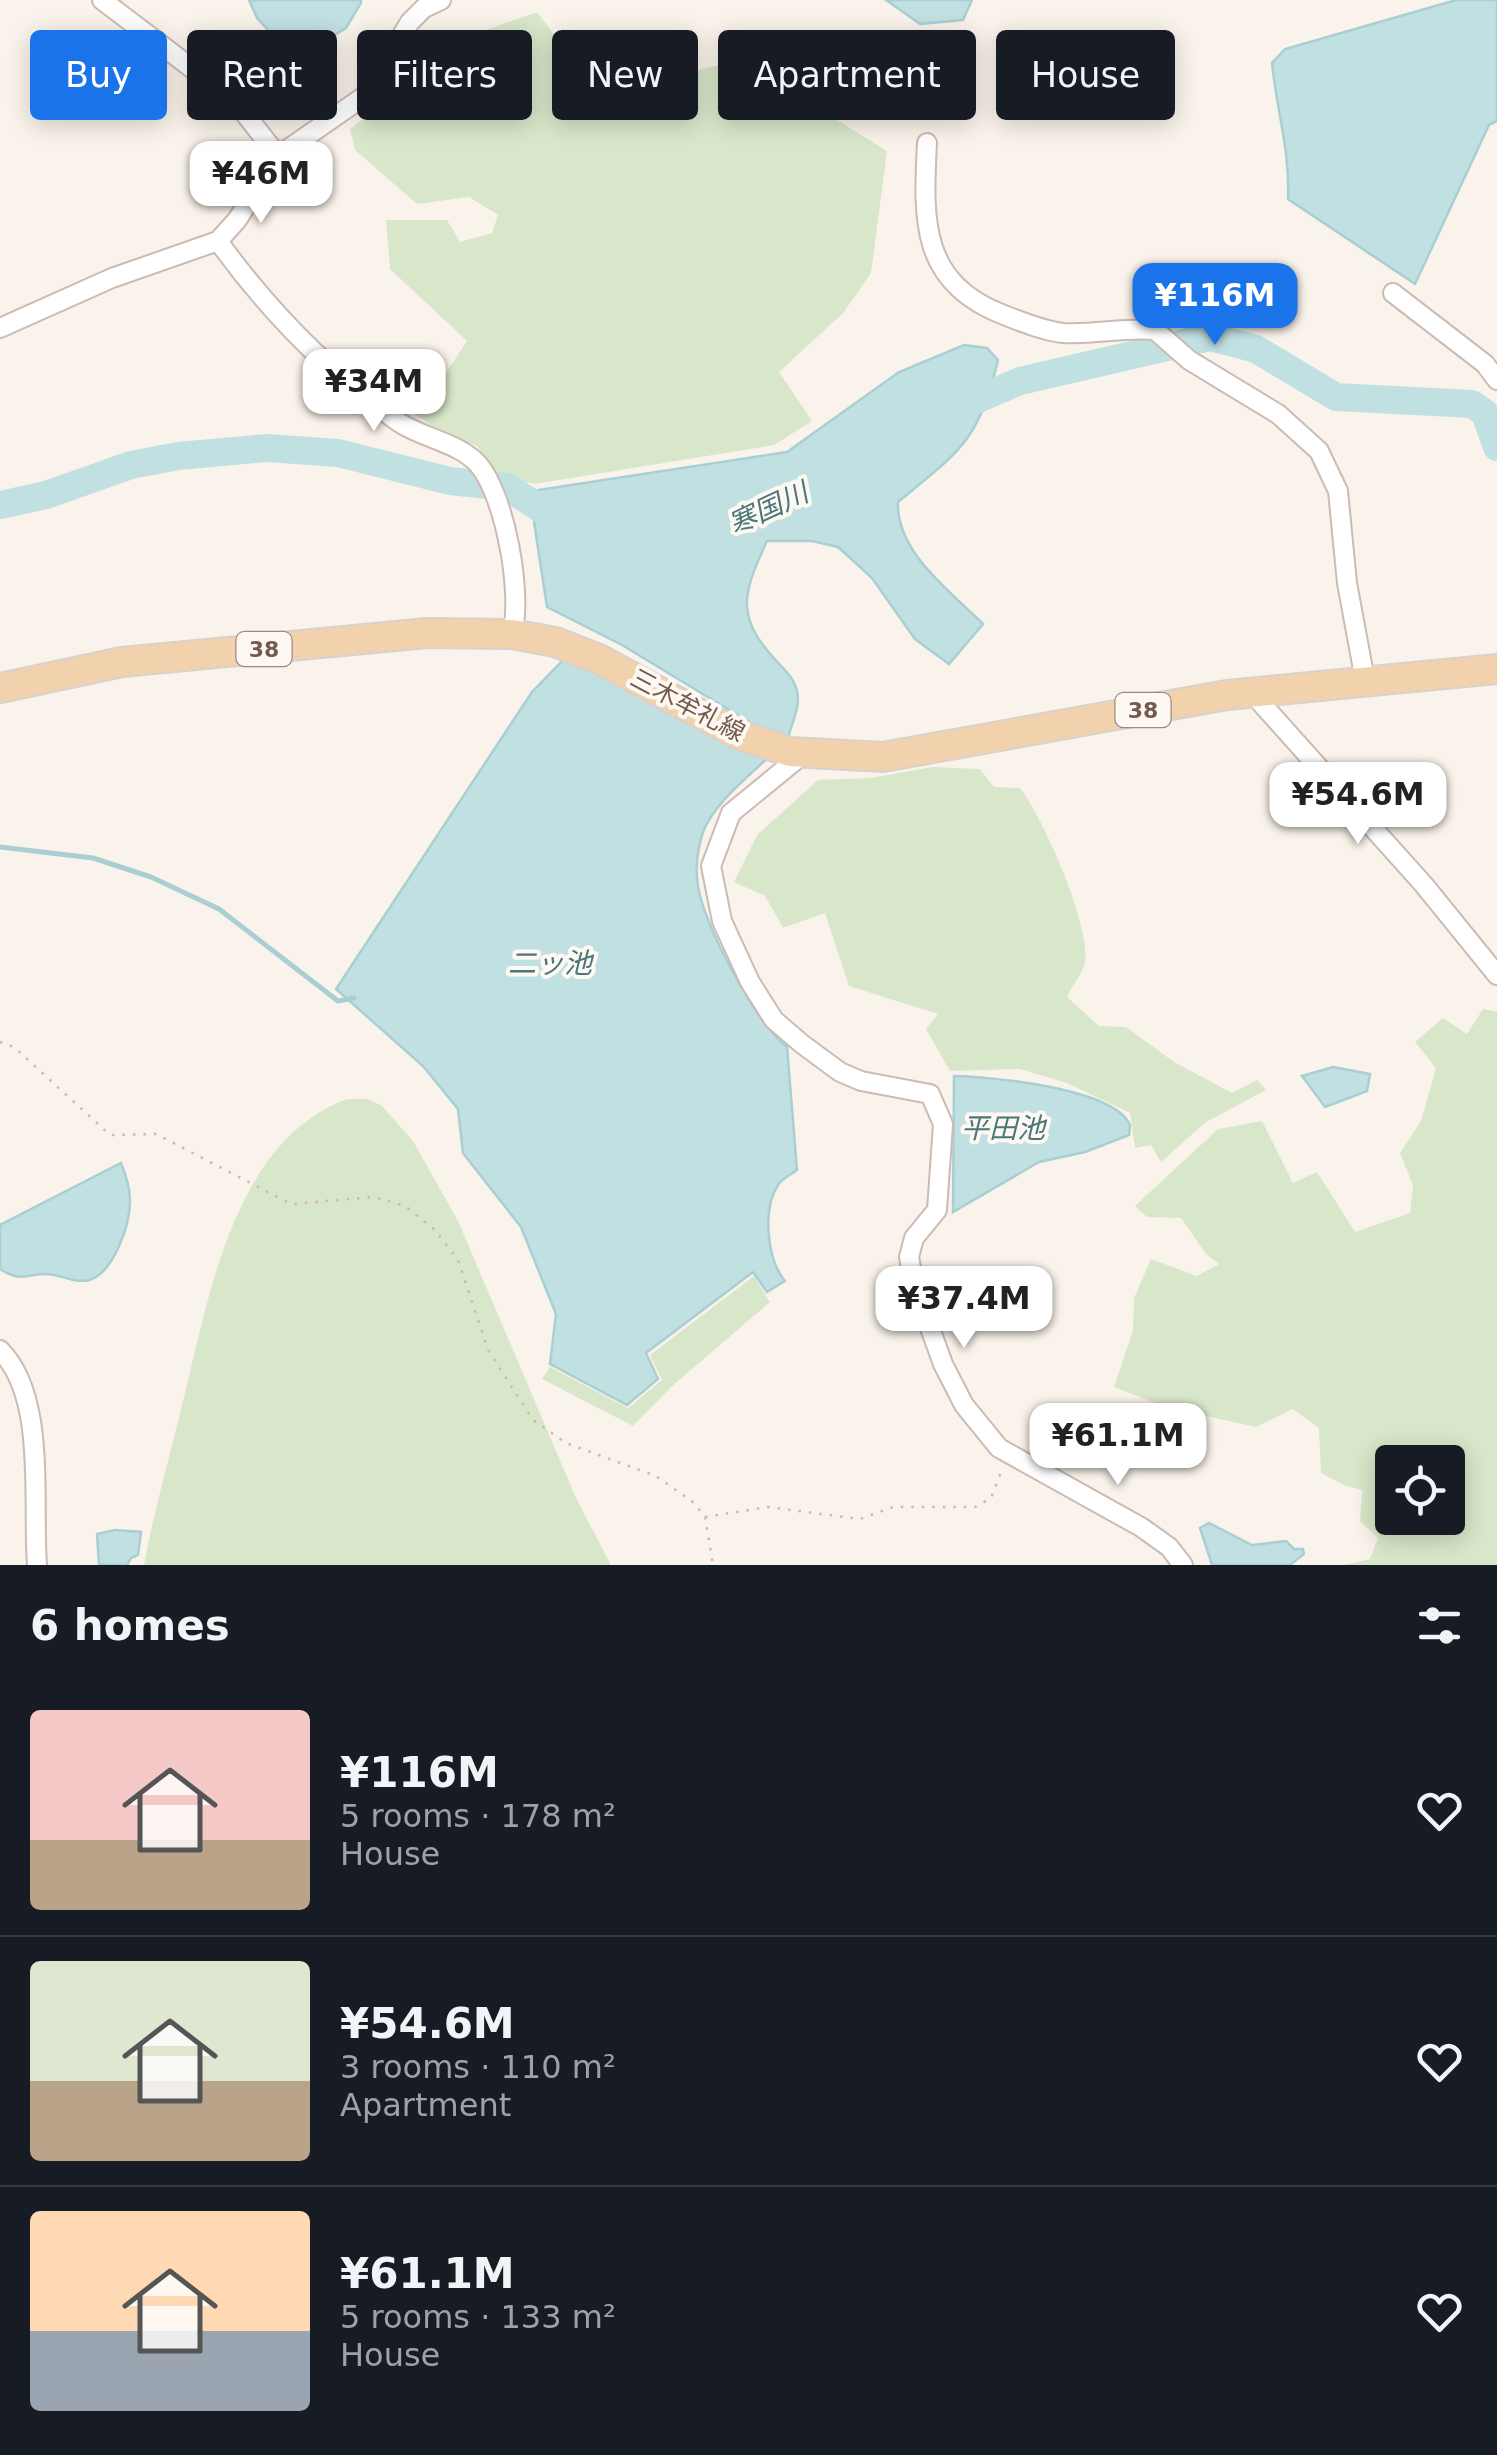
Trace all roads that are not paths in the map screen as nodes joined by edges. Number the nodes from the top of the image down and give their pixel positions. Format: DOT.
graph roads {
  1 [pos="102,0"];
  2 [pos="441,0"];
  3 [pos="927,143"];
  4 [pos="278,156"];
  5 [pos="218,241"];
  6 [pos="1393,292"];
  7 [pos="0,328"];
  8 [pos="1497,380"];
  9 [pos="521,636"];
  10 [pos="1497,669"];
  11 [pos="1365,680"];
  12 [pos="0,688"];
  13 [pos="1252,692"];
  14 [pos="796,753"];
  15 [pos="1497,974"];
  16 [pos="0,1350"];
  17 [pos="37,1565"];
  18 [pos="1183,1565"];
  1 -- 4 [label="street"];
  2 -- 4 [label="street"];
  3 -- 11 [label="street"];
  4 -- 5 [label="street"];
  5 -- 7 [label="street"];
  5 -- 9 [label="street"];
  6 -- 8 [label="street"];
  9 -- 12 [label="main road, 三木牟礼線 / 38"];
  9 -- 14 [label="main road, 三木牟礼線 / 38"];
  10 -- 11 [label="main road, 三木牟礼線 / 38"];
  11 -- 13 [label="main road, 三木牟礼線 / 38"];
  13 -- 14 [label="main road, 三木牟礼線 / 38"];
  13 -- 15 [label="street"];
  14 -- 18 [label="street"];
  16 -- 17 [label="street"];
}
